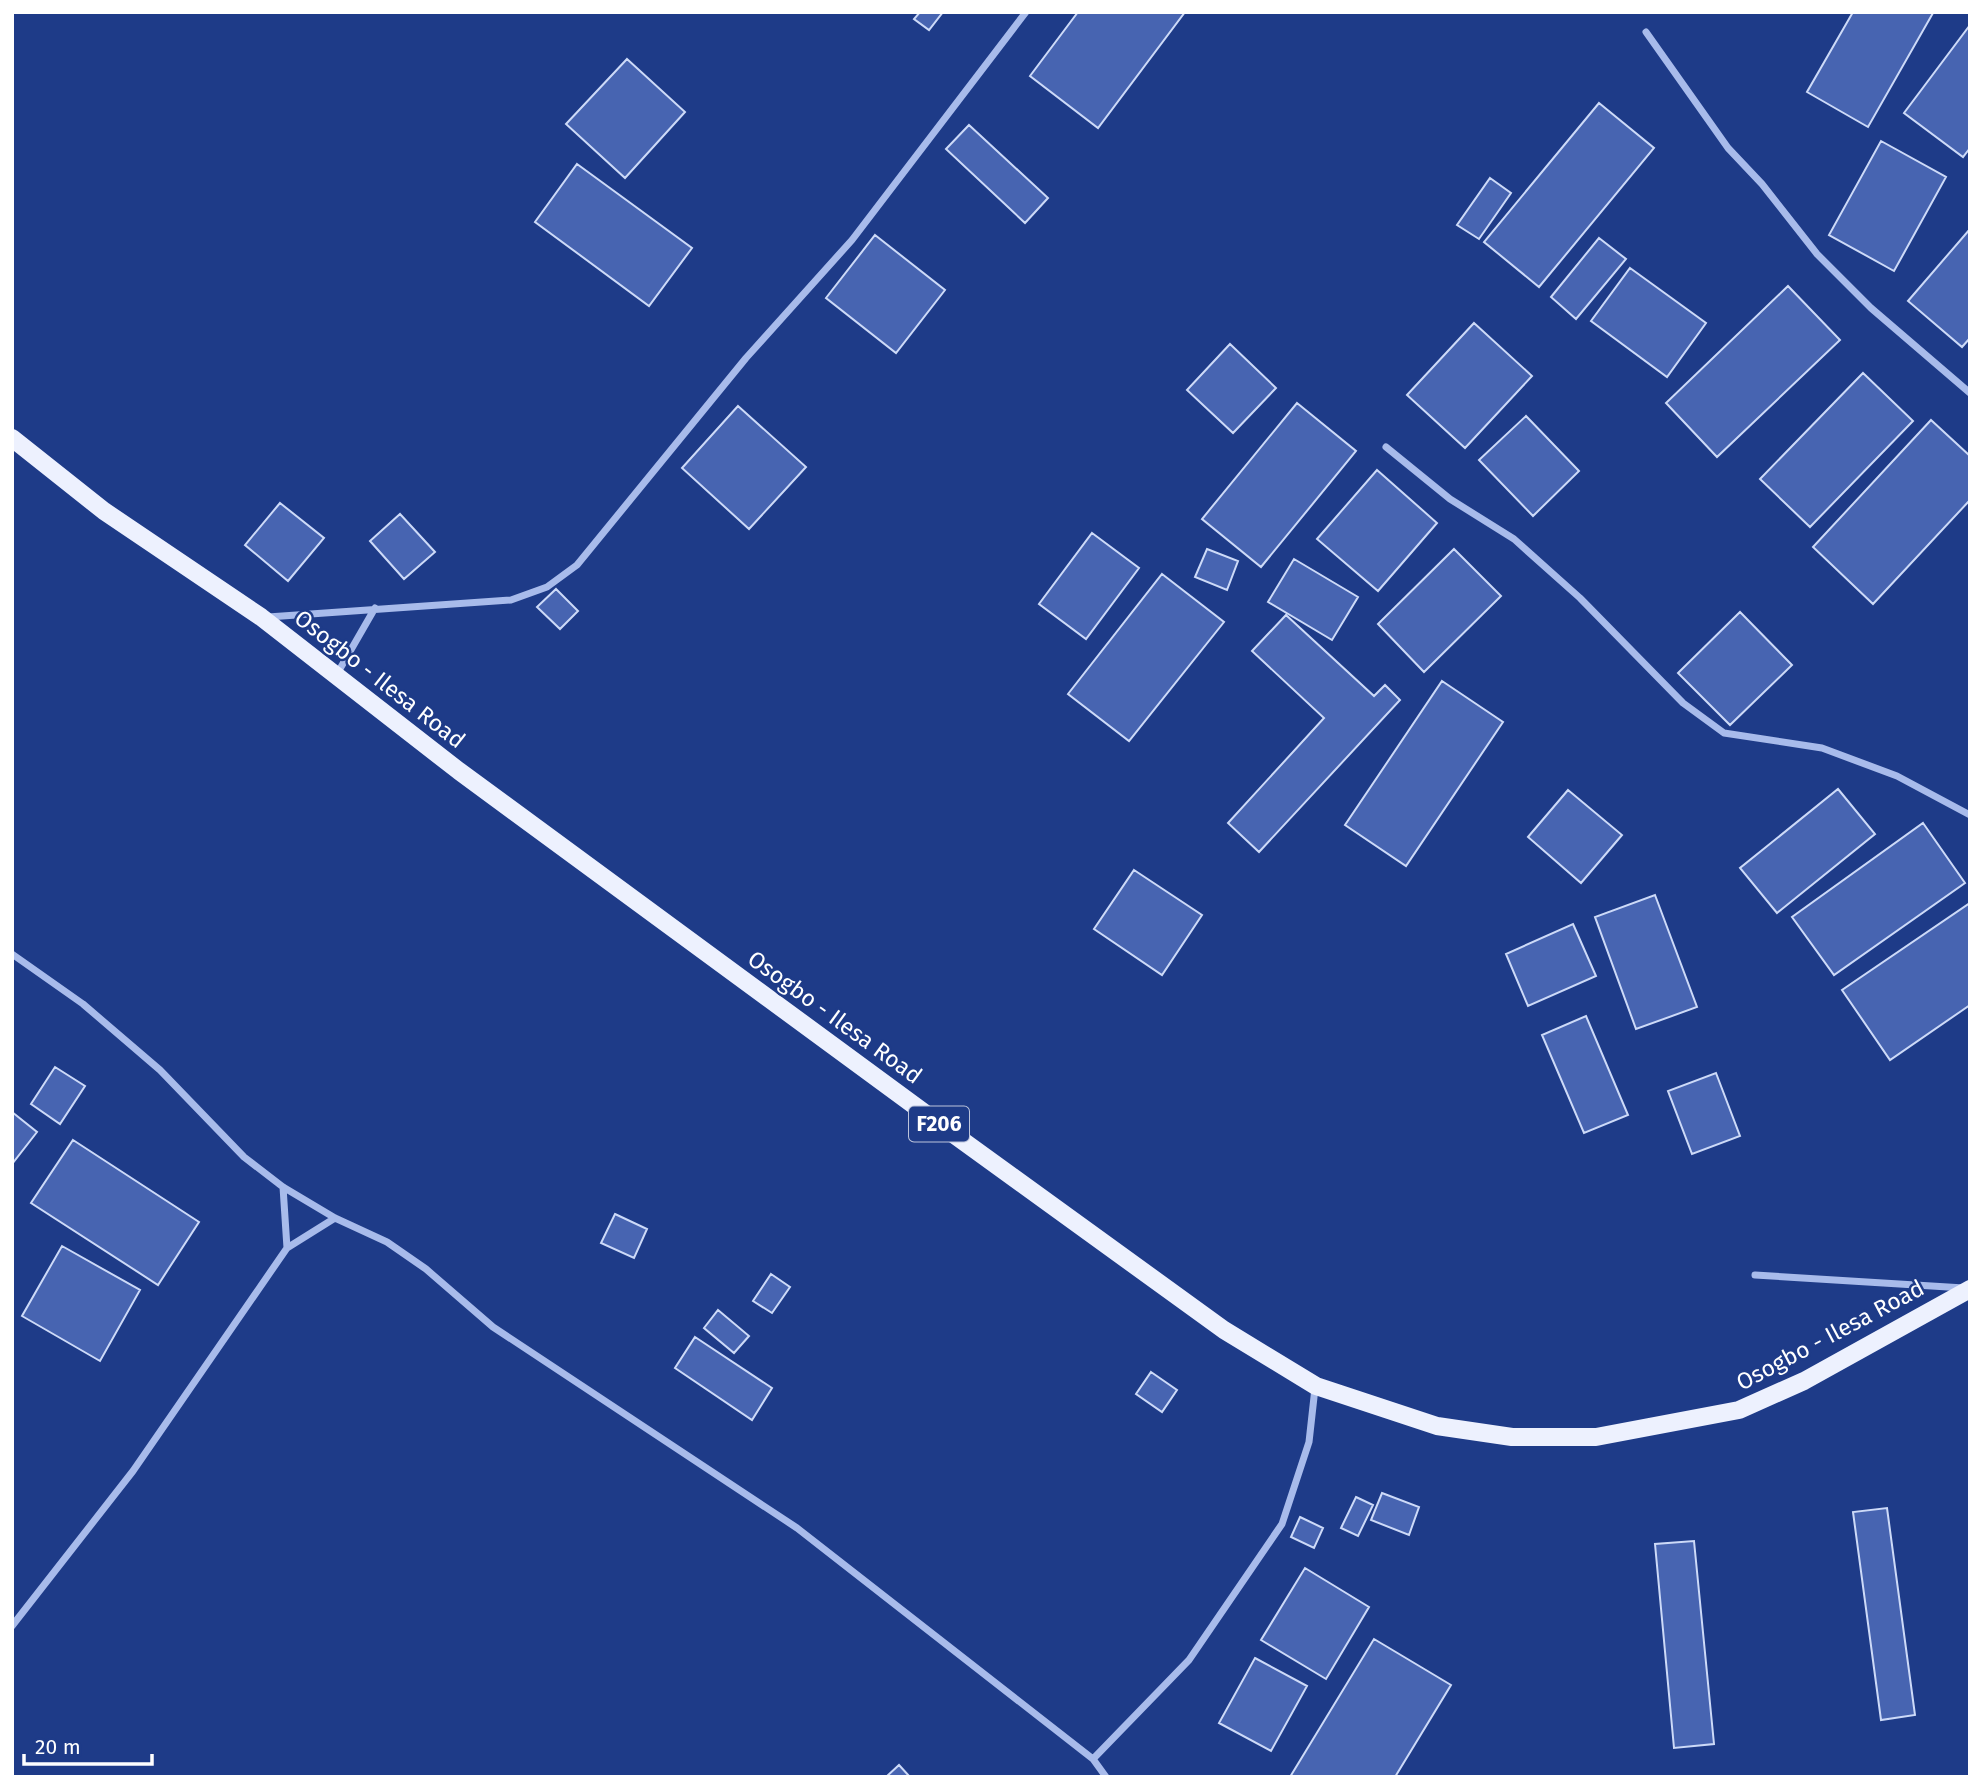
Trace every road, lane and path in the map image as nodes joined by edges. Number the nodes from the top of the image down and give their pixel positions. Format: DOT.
graph roads {
  1 [pos="1026,12"];
  2 [pos="1646,32"];
  3 [pos="1970,393"];
  4 [pos="12,438"];
  5 [pos="1386,447"];
  6 [pos="375,608"];
  7 [pos="261,617"];
  8 [pos="336,676"];
  9 [pos="1970,815"];
  10 [pos="12,954"];
  11 [pos="283,1187"];
  12 [pos="335,1218"];
  13 [pos="287,1248"];
  14 [pos="1755,1275"];
  15 [pos="1970,1288"];
  16 [pos="1316,1386"];
  17 [pos="13,1624"];
  18 [pos="1093,1759"];
  19 [pos="1106,1777"];
  1 -- 6 [label="street"];
  2 -- 3 [label="street"];
  4 -- 7 [label="main road, Osogbo - Ilesa Road / F206"];
  5 -- 9 [label="street"];
  6 -- 7 [label="street"];
  6 -- 8 [label="street"];
  7 -- 8 [label="main road, Osogbo - Ilesa Road / F206"];
  8 -- 16 [label="main road, Osogbo - Ilesa Road / F206"];
  10 -- 11 [label="street"];
  11 -- 12 [label="street"];
  11 -- 13 [label="street"];
  12 -- 13 [label="street"];
  12 -- 18 [label="street"];
  13 -- 17 [label="street"];
  14 -- 15 [label="street"];
  15 -- 16 [label="main road, Osogbo - Ilesa Road / F206"];
  16 -- 18 [label="street"];
  18 -- 19 [label="street"];
}
